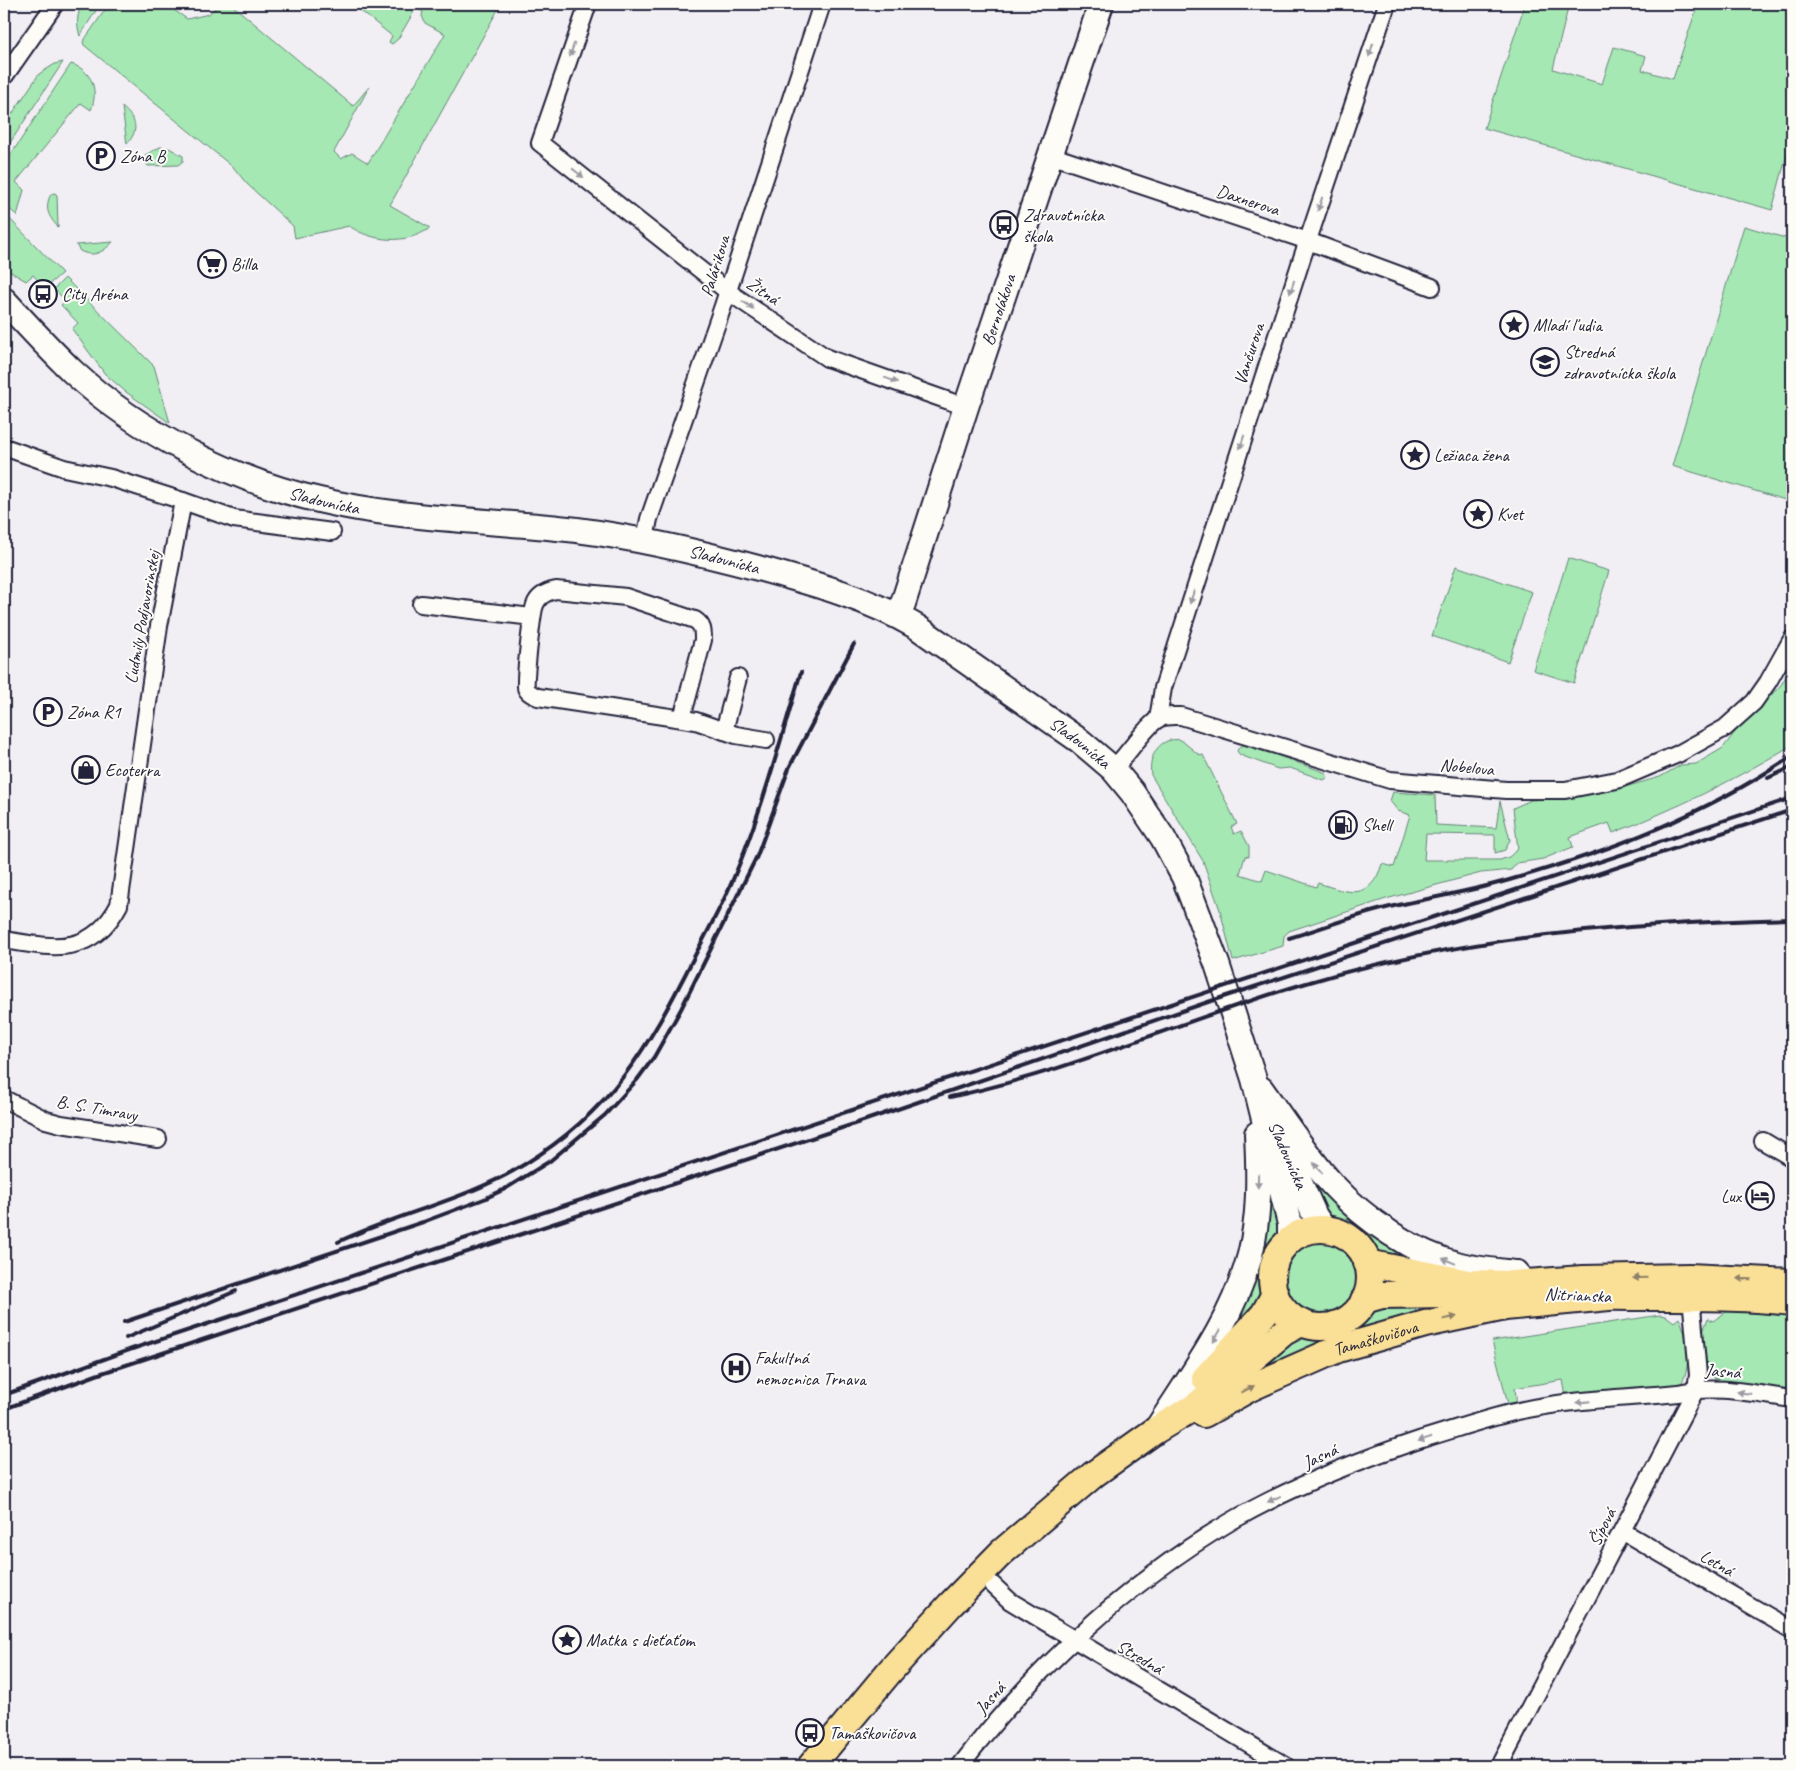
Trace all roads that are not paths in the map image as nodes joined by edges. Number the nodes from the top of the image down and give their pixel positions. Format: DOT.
graph roads {
  1 [pos="55,4"];
  2 [pos="588,4"];
  3 [pos="822,4"];
  4 [pos="1101,4"];
  5 [pos="1387,4"];
  6 [pos="4,77"];
  7 [pos="1050,155"];
  8 [pos="1308,241"];
  9 [pos="1432,287"];
  10 [pos="727,291"];
  11 [pos="4,300"];
  12 [pos="966,407"];
  13 [pos="4,448"];
  14 [pos="183,501"];
  15 [pos="332,532"];
  16 [pos="645,540"];
  17 [pos="421,604"];
  18 [pos="899,616"];
  19 [pos="532,617"];
  20 [pos="1792,639"];
  21 [pos="738,678"];
  22 [pos="682,718"];
  23 [pos="1158,719"];
  24 [pos="724,731"];
  25 [pos="766,740"];
  26 [pos="1114,769"];
  27 [pos="4,940"];
  28 [pos="1254,1080"];
  29 [pos="4,1099"];
  30 [pos="158,1139"];
  31 [pos="1763,1141"];
  32 [pos="1792,1158"];
  33 [pos="1324,1229"];
  34 [pos="1290,1240"];
  35 [pos="1367,1263"];
  36 [pos="1584,1280"];
  37 [pos="1792,1282"];
  38 [pos="1274,1294"];
  39 [pos="1691,1296"];
  40 [pos="1609,1297"];
  41 [pos="1364,1300"];
  42 [pos="1792,1302"];
  43 [pos="1301,1322"];
  44 [pos="1696,1388"];
  45 [pos="1792,1399"];
  46 [pos="1156,1430"];
  47 [pos="1622,1531"];
  48 [pos="980,1573"];
  49 [pos="1792,1630"];
  50 [pos="1073,1640"];
  51 [pos="811,1766"];
  52 [pos="960,1766"];
  53 [pos="1286,1766"];
  54 [pos="1499,1766"];
  1 -- 6 [label="street"];
  2 -- 10 [label="street, Žitná, one-way"];
  3 -- 10 [label="street, Palárikova"];
  4 -- 7 [label="street, Bernolákova"];
  5 -- 8 [label="street, Vančurova, one-way"];
  7 -- 8 [label="street, Daxnerova"];
  7 -- 12 [label="street, Bernolákova"];
  8 -- 9 [label="street, Daxnerova"];
  8 -- 23 [label="street, Vančurova, one-way"];
  10 -- 12 [label="street, Žitná, one-way"];
  10 -- 16 [label="street, Palárikova"];
  11 -- 16 [label="street, Sladovnícka"];
  12 -- 18 [label="street, Bernolákova"];
  13 -- 14 [label="street"];
  14 -- 15 [label="street"];
  14 -- 27 [label="street, Ľudmily Podjavorinskej"];
  16 -- 18 [label="street, Sladovnícka"];
  17 -- 19 [label="street"];
  18 -- 26 [label="street, Sladovnícka"];
  19 -- 22 [label="street"];
  19 -- 22 [label="street"];
  20 -- 23 [label="street, Nobelova"];
  21 -- 24 [label="street"];
  22 -- 24 [label="street"];
  23 -- 26 [label="street"];
  24 -- 25 [label="street"];
  26 -- 28 [label="street, Sladovnícka"];
  28 -- 33 [label="street, Sladovnícka"];
  28 -- 34 [label="street, Sladovnícka"];
  36 -- 28 [label="street, one-way"];
  28 -- 46 [label="street, one-way"];
  29 -- 30 [label="street, B. S. Timravy"];
  31 -- 32 [label="street"];
  33 -- 34 [label="main road"];
  33 -- 35 [label="main road"];
  34 -- 38 [label="main road"];
  35 -- 36 [label="main road, Nitrianska"];
  35 -- 41 [label="main road"];
  37 -- 36 [label="main road, Nitrianska, one-way"];
  38 -- 43 [label="main road"];
  38 -- 46 [label="main road"];
  39 -- 40 [label="main road, Nitrianska"];
  39 -- 42 [label="main road, Nitrianska"];
  39 -- 44 [label="street, Šípová"];
  40 -- 41 [label="main road, Nitrianska"];
  46 -- 40 [label="main road, Tamaškovičova, one-way"];
  41 -- 43 [label="main road"];
  43 -- 46 [label="main road, Tamaškovičova"];
  45 -- 44 [label="street, Jasná, one-way"];
  44 -- 47 [label="street, Šípová"];
  44 -- 50 [label="street, Jasná, one-way"];
  46 -- 48 [label="main road, Tamaškovičova"];
  47 -- 49 [label="street, Letná"];
  47 -- 54 [label="street, Šípová"];
  48 -- 50 [label="street, Stredná"];
  48 -- 51 [label="main road, Tamaškovičova"];
  50 -- 52 [label="street, Jasná"];
  50 -- 53 [label="street, Stredná"];
}
